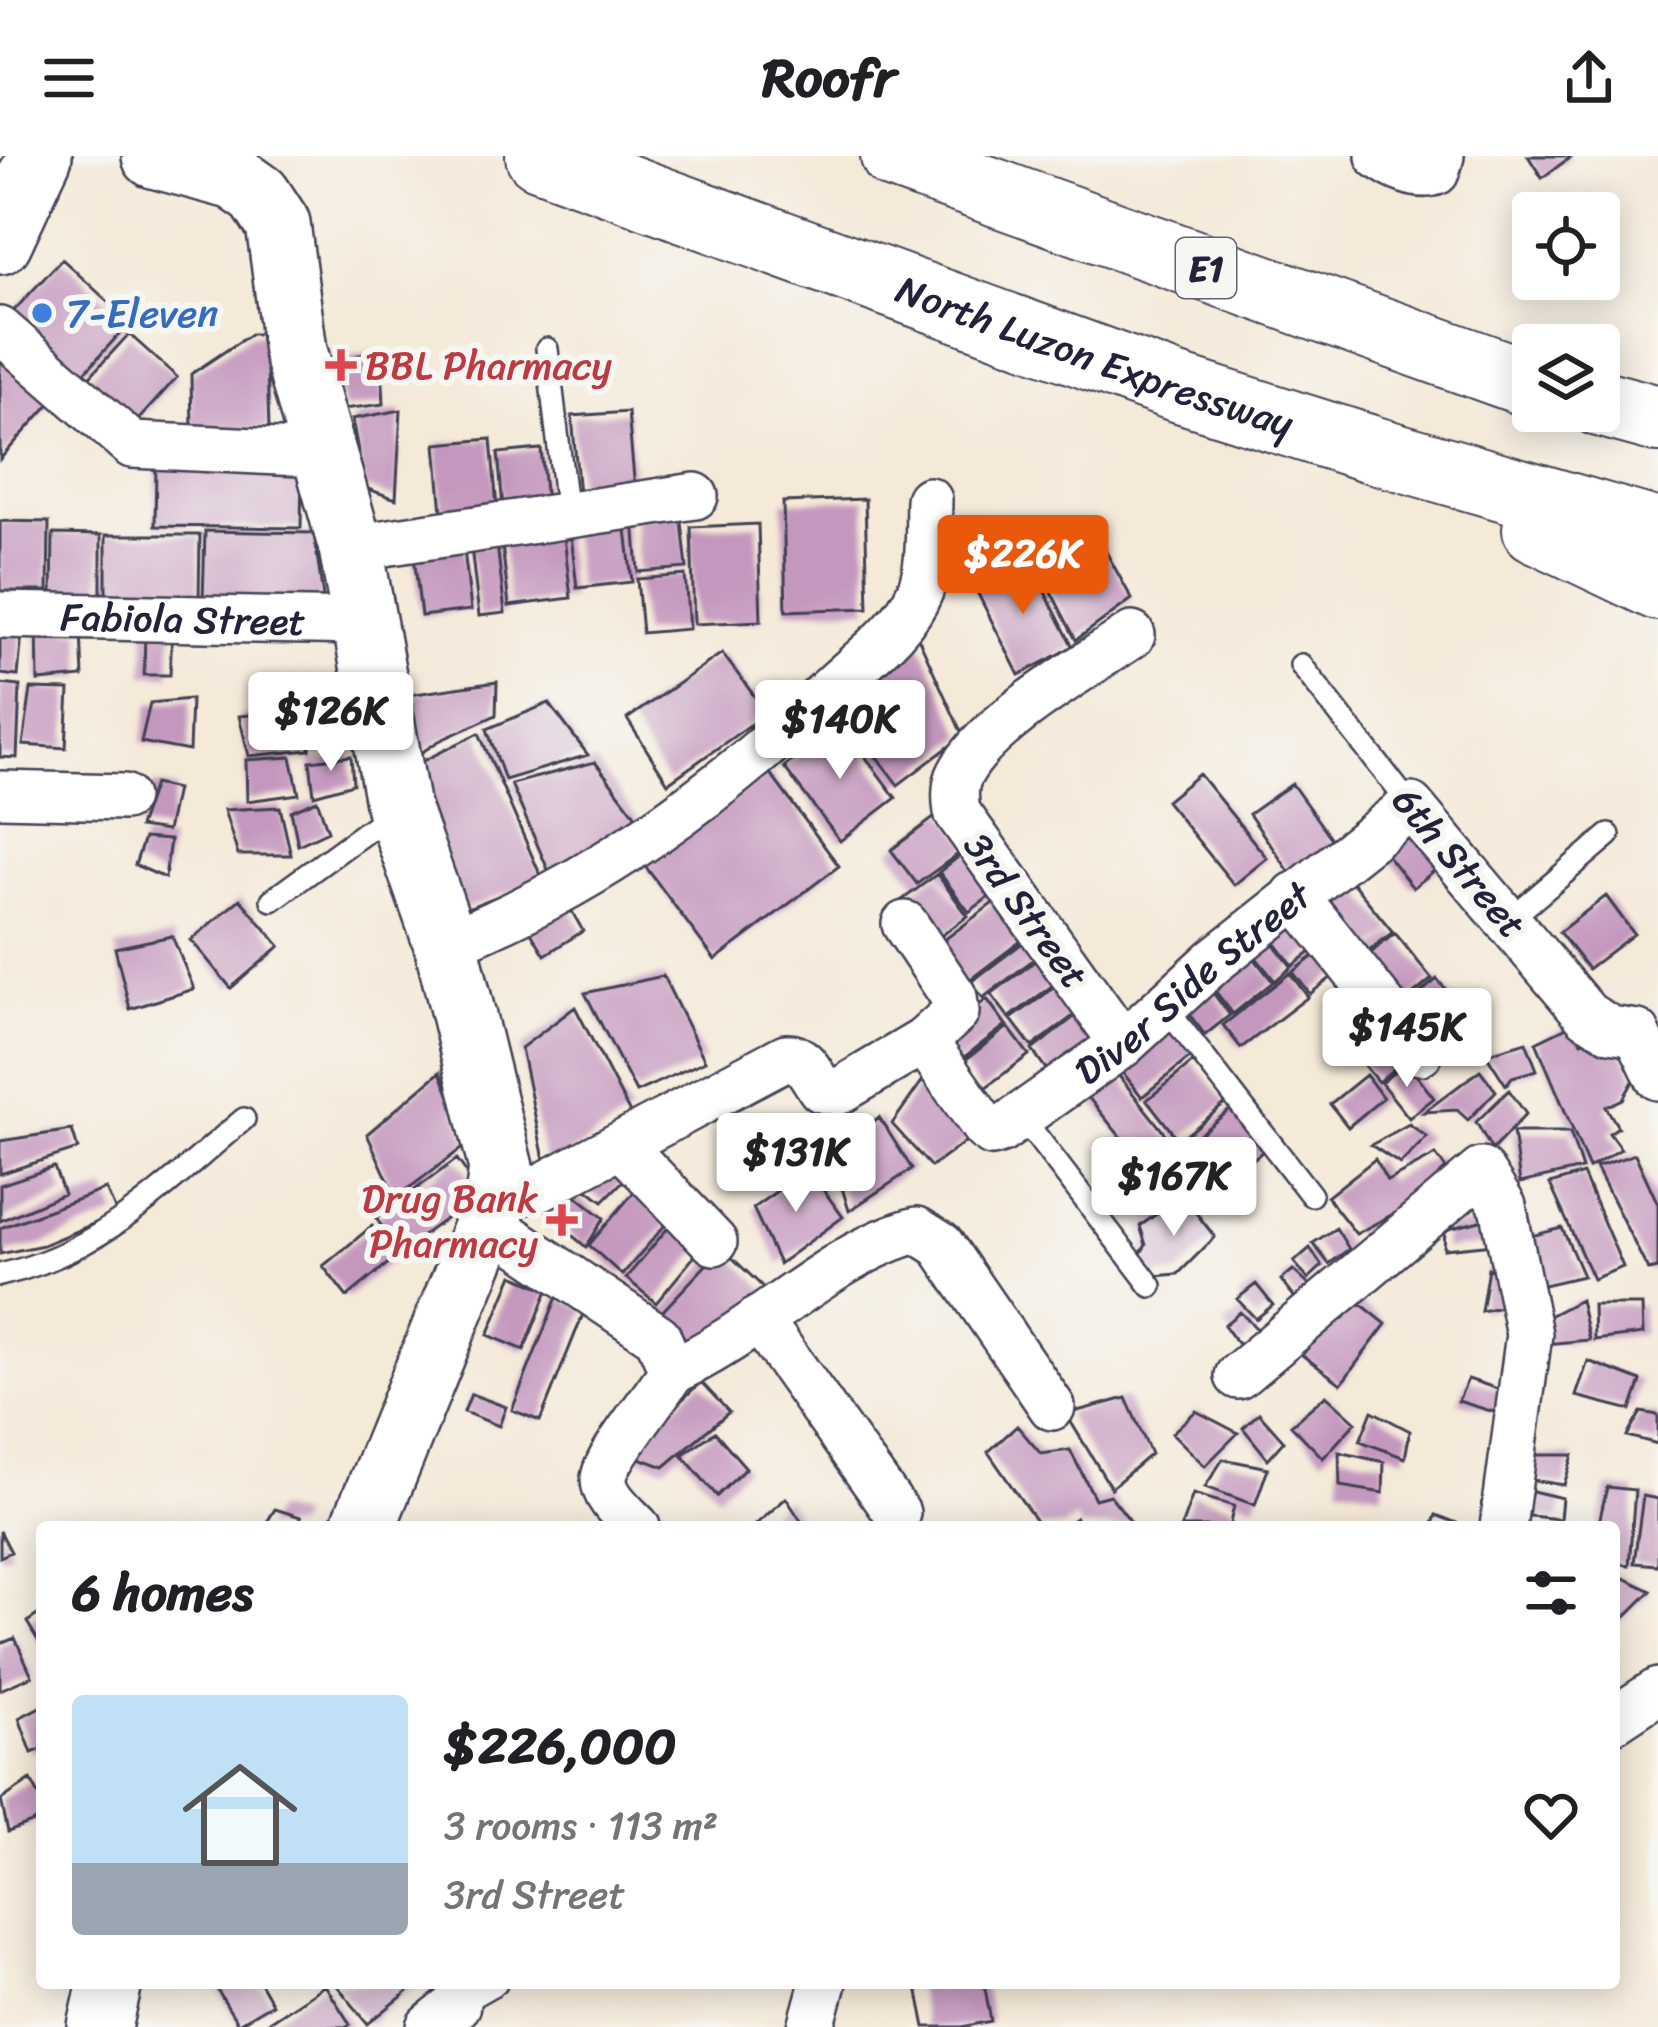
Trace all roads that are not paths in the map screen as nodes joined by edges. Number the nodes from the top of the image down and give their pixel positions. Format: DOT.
graph roads {
  1 [pos="40,156"];
  2 [pos="154,156"];
  3 [pos="538,156"];
  4 [pos="894,156"];
  5 [pos="1379,156"];
  6 [pos="1441,156"];
  7 [pos="0,242"];
  8 [pos="0,330"];
  9 [pos="547,349"];
  10 [pos="1512,376"];
  11 [pos="1620,385"];
  12 [pos="1658,386"];
  13 [pos="1620,409"];
  14 [pos="1658,419"];
  15 [pos="1371,449"];
  16 [pos="322,454"];
  17 [pos="695,496"];
  18 [pos="929,500"];
  19 [pos="567,514"];
  20 [pos="1658,532"];
  21 [pos="351,548"];
  22 [pos="1658,587"];
  23 [pos="0,615"];
  24 [pos="364,622"];
  25 [pos="1132,635"];
  26 [pos="1301,665"];
  27 [pos="0,794"];
  28 [pos="124,796"];
  29 [pos="1411,806"];
  30 [pos="398,808"];
  31 [pos="1609,836"];
  32 [pos="1295,896"];
  33 [pos="272,900"];
  34 [pos="1508,921"];
  35 [pos="905,924"];
  36 [pos="446,944"];
  37 [pos="1165,1007"];
  38 [pos="1648,1022"];
  39 [pos="924,1041"];
  40 [pos="1123,1044"];
  41 [pos="1420,1052"];
  42 [pos="1658,1077"];
  43 [pos="1022,1116"];
  44 [pos="244,1119"];
  45 [pos="622,1146"];
  46 [pos="1311,1195"];
  47 [pos="492,1210"];
  48 [pos="714,1242"];
  49 [pos="0,1276"];
  50 [pos="1151,1286"];
  51 [pos="759,1319"];
  52 [pos="672,1370"];
  53 [pos="1238,1376"];
  54 [pos="1052,1408"];
  55 [pos="897,1513"];
  56 [pos="365,1521"];
  57 [pos="631,1521"];
  58 [pos="1504,1521"];
  59 [pos="1658,1691"];
  60 [pos="1620,1716"];
  61 [pos="109,1989"];
  62 [pos="821,1989"];
  63 [pos="100,2027"];
  64 [pos="811,2027"];
  1 -- 7 [label="main road"];
  2 -- 16 [label="main road"];
  3 -- 15 [label="highway, North Luzon Expressway"];
  4 -- 10 [label="highway, E1"];
  5 -- 6 [label="street"];
  8 -- 16 [label="street"];
  9 -- 19 [label="lane"];
  11 -- 12 [label="highway"];
  13 -- 14 [label="highway"];
  15 -- 20 [label="highway, North Luzon Expressway"];
  15 -- 22 [label="highway"];
  16 -- 21 [label="main road"];
  17 -- 19 [label="street"];
  18 -- 36 [label="street"];
  19 -- 21 [label="street"];
  21 -- 24 [label="main road"];
  23 -- 24 [label="street, Fabiola Street"];
  24 -- 30 [label="main road"];
  25 -- 40 [label="street, 3rd Street"];
  26 -- 29 [label="lane, 6th Street"];
  27 -- 28 [label="street"];
  29 -- 32 [label="street, Diver Side Street"];
  29 -- 34 [label="street, 6th Street"];
  30 -- 33 [label="lane"];
  30 -- 36 [label="main road"];
  31 -- 34 [label="lane"];
  32 -- 37 [label="street, Diver Side Street"];
  32 -- 41 [label="street"];
  34 -- 38 [label="street, 6th Street"];
  35 -- 39 [label="street"];
  36 -- 47 [label="main road"];
  37 -- 40 [label="street, Diver Side Street"];
  37 -- 46 [label="lane"];
  38 -- 42 [label="street"];
  39 -- 43 [label="street"];
  39 -- 45 [label="street"];
  40 -- 43 [label="street, Diver Side Street"];
  43 -- 50 [label="lane"];
  44 -- 49 [label="lane"];
  45 -- 47 [label="street"];
  45 -- 48 [label="street"];
  47 -- 52 [label="street"];
  47 -- 56 [label="main road"];
  51 -- 52 [label="street"];
  51 -- 54 [label="street"];
  51 -- 55 [label="street"];
  52 -- 57 [label="street"];
  53 -- 58 [label="street"];
  59 -- 60 [label="street"];
  61 -- 63 [label="main road"];
  62 -- 64 [label="street"];
}
